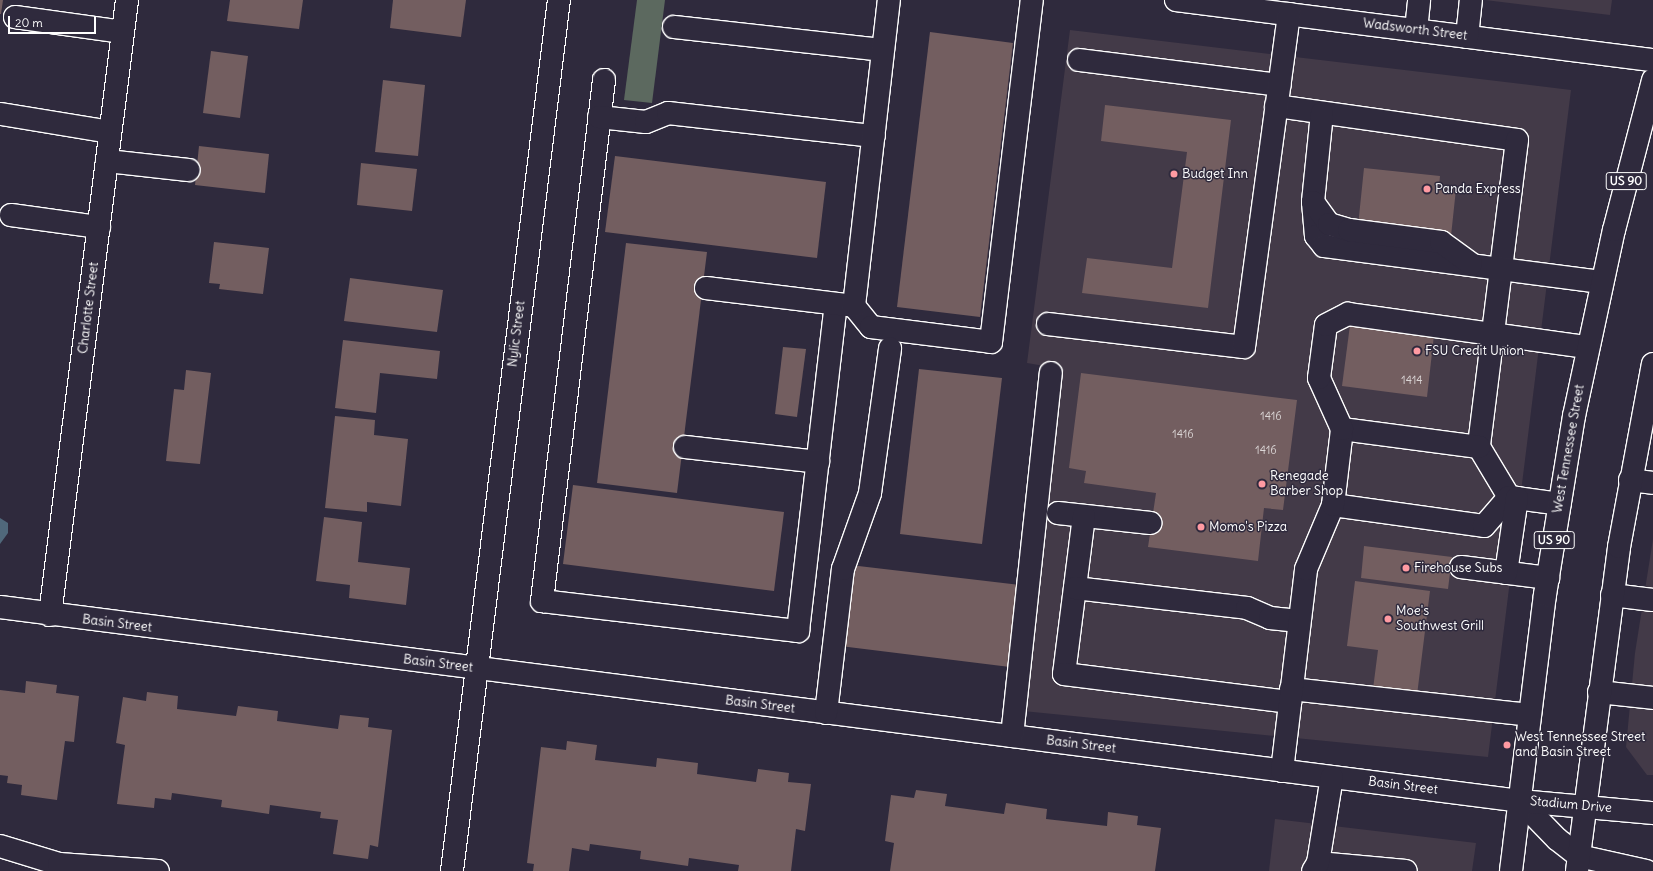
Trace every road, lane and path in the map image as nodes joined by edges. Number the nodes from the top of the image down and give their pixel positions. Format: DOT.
graph roads {
  1 [pos="127,0"];
  2 [pos="559,0"];
  3 [pos="889,0"];
  4 [pos="1032,0"];
  5 [pos="1176,0"];
  6 [pos="1419,0"];
  7 [pos="1471,0"];
  8 [pos="1289,14"];
  9 [pos="15,17"];
  10 [pos="674,27"];
  11 [pos="1416,30"];
  12 [pos="123,32"];
  13 [pos="1467,37"];
  14 [pos="882,50"];
  15 [pos="1079,60"];
  16 [pos="1653,60"];
  17 [pos="604,80"];
  18 [pos="1653,80"];
  19 [pos="1280,85"];
  20 [pos="1276,106"];
  21 [pos="1322,113"];
  22 [pos="1,114"];
  23 [pos="599,117"];
  24 [pos="110,132"];
  25 [pos="874,136"];
  26 [pos="107,160"];
  27 [pos="189,170"];
  28 [pos="11,215"];
  29 [pos="99,227"];
  30 [pos="1501,269"];
  31 [pos="1602,282"];
  32 [pos="706,288"];
  33 [pos="845,305"];
  34 [pos="1048,324"];
  35 [pos="1493,334"];
  36 [pos="1587,347"];
  37 [pos="890,348"];
  38 [pos="1653,364"];
  39 [pos="1051,373"];
  40 [pos="1342,429"];
  41 [pos="686,447"];
  42 [pos="1479,447"];
  43 [pos="818,462"];
  44 [pos="1630,480"];
  45 [pos="1653,482"];
  46 [pos="1513,498"];
  47 [pos="1560,504"];
  48 [pos="1333,505"];
  49 [pos="1058,513"];
  50 [pos="1084,516"];
  51 [pos="1150,524"];
  52 [pos="1461,567"];
  53 [pos="1506,573"];
  54 [pos="1548,578"];
  55 [pos="1075,588"];
  56 [pos="1612,595"];
  57 [pos="1653,600"];
  58 [pos="0,607"];
  59 [pos="50,615"];
  60 [pos="1299,621"];
  61 [pos="475,668"];
  62 [pos="1599,692"];
  63 [pos="1291,695"];
  64 [pos="1653,698"];
  65 [pos="826,713"];
  66 [pos="1530,715"];
  67 [pos="1012,736"];
  68 [pos="1282,771"];
  69 [pos="1332,777"];
  70 [pos="1520,801"];
  71 [pos="1586,805"];
  72 [pos="1653,813"];
  73 [pos="0,846"];
  74 [pos="1578,864"];
  75 [pos="1316,867"];
  76 [pos="158,871"];
  77 [pos="452,871"];
  78 [pos="1406,871"];
  79 [pos="1511,871"];
  80 [pos="1646,871"];
  1 -- 12 [label="street, Charlotte Street"];
  2 -- 61 [label="street, Nylic Street"];
  3 -- 14 [label="street"];
  4 -- 33 [label="street"];
  5 -- 8 [label="street, Wadsworth Street"];
  6 -- 11 [label="street"];
  7 -- 13 [label="street"];
  8 -- 11 [label="street, Wadsworth Street"];
  8 -- 19 [label="street"];
  9 -- 12 [label="street"];
  10 -- 14 [label="street"];
  11 -- 13 [label="street, Wadsworth Street"];
  12 -- 24 [label="street, Charlotte Street"];
  13 -- 16 [label="street, Wadsworth Street"];
  14 -- 25 [label="street"];
  15 -- 19 [label="street"];
  17 -- 23 [label="street"];
  18 -- 31 [label="street, West Tennessee Street / US 90"];
  19 -- 20 [label="street"];
  20 -- 21 [label="street"];
  20 -- 34 [label="street"];
  21 -- 30 [label="street"];
  21 -- 30 [label="street"];
  22 -- 24 [label="street"];
  23 -- 25 [label="street"];
  23 -- 43 [label="street"];
  24 -- 26 [label="street, Charlotte Street"];
  25 -- 33 [label="street"];
  26 -- 27 [label="street"];
  26 -- 29 [label="street, Charlotte Street"];
  28 -- 29 [label="street"];
  29 -- 59 [label="street, Charlotte Street"];
  30 -- 31 [label="street"];
  30 -- 35 [label="street"];
  31 -- 36 [label="street, West Tennessee Street / US 90"];
  32 -- 33 [label="street"];
  33 -- 43 [label="street"];
  35 -- 36 [label="street"];
  35 -- 40 [label="street"];
  35 -- 42 [label="street"];
  36 -- 47 [label="street, West Tennessee Street / US 90"];
  37 -- 65 [label="street"];
  38 -- 44 [label="street"];
  39 -- 67 [label="street"];
  40 -- 42 [label="street"];
  40 -- 48 [label="street"];
  41 -- 43 [label="street"];
  42 -- 46 [label="street"];
  44 -- 45 [label="street"];
  44 -- 56 [label="street"];
  46 -- 47 [label="street"];
  46 -- 48 [label="street"];
  46 -- 53 [label="street"];
  47 -- 54 [label="street, West Tennessee Street / US 90"];
  48 -- 60 [label="street"];
  49 -- 50 [label="street"];
  50 -- 51 [label="street"];
  50 -- 55 [label="street"];
  52 -- 53 [label="street"];
  53 -- 54 [label="street"];
  54 -- 66 [label="street, West Tennessee Street / US 90"];
  55 -- 60 [label="street"];
  55 -- 63 [label="street"];
  56 -- 57 [label="street"];
  56 -- 62 [label="street"];
  58 -- 59 [label="street, Basin Street"];
  59 -- 61 [label="street, Basin Street"];
  60 -- 63 [label="street"];
  61 -- 65 [label="street, Basin Street"];
  61 -- 77 [label="street, Nylic Street"];
  62 -- 64 [label="street"];
  62 -- 71 [label="street"];
  63 -- 66 [label="street"];
  63 -- 68 [label="street"];
  65 -- 67 [label="street, Basin Street"];
  66 -- 70 [label="street, West Tennessee Street / US 90"];
  67 -- 68 [label="street, Basin Street"];
  68 -- 69 [label="street, Basin Street"];
  69 -- 70 [label="street, Basin Street"];
  69 -- 75 [label="street"];
  70 -- 71 [label="street, Stadium Drive"];
  70 -- 74 [label="street, Stadium Drive"];
  70 -- 79 [label="street, West Tennessee Street / US 90"];
  71 -- 72 [label="street, Stadium Drive"];
  71 -- 74 [label="street"];
  73 -- 76 [label="street"];
  74 -- 80 [label="street, Stadium Drive"];
  75 -- 78 [label="street"];
}
